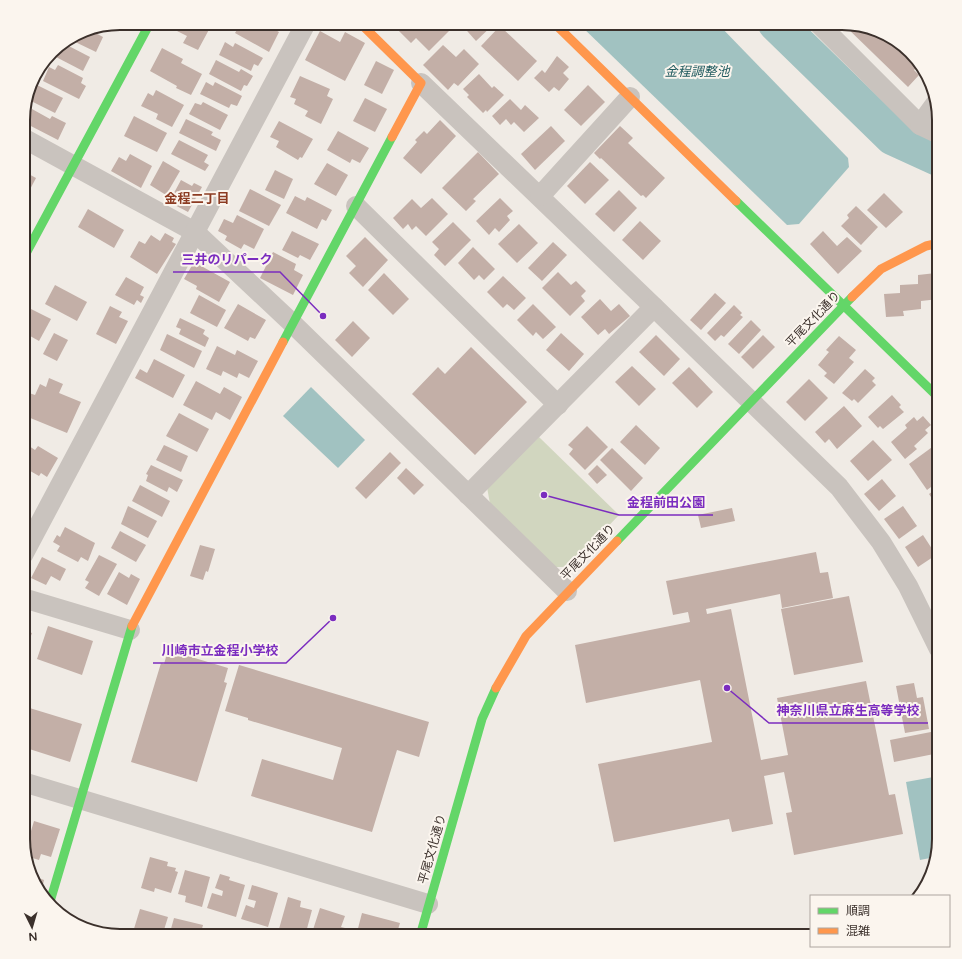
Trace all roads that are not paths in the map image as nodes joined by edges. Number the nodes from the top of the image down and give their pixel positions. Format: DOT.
graph roads {
  1 [pos="146,30"];
  2 [pos="302,30"];
  3 [pos="367,30"];
  4 [pos="561,30"];
  5 [pos="825,30"];
  6 [pos="421,83"];
  7 [pos="630,97"];
  8 [pos="931,110"];
  9 [pos="920,125"];
  10 [pos="932,131"];
  11 [pos="30,142"];
  12 [pos="75,165"];
  13 [pos="540,196"];
  14 [pos="356,206"];
  15 [pos="195,232"];
  16 [pos="932,245"];
  17 [pos="30,246"];
  18 [pos="844,305"];
  19 [pos="654,306"];
  20 [pos="293,324"];
  21 [pos="932,391"];
  22 [pos="750,401"];
  23 [pos="558,405"];
  24 [pos="468,495"];
  25 [pos="30,542"];
  26 [pos="567,591"];
  27 [pos="30,600"];
  28 [pos="130,630"];
  29 [pos="932,630"];
  30 [pos="30,784"];
  31 [pos="82,798"];
  32 [pos="52,898"];
  33 [pos="428,904"];
  34 [pos="422,929"];
  1 -- 12 [label="street"];
  2 -- 15 [label="street"];
  3 -- 6 [label="street"];
  4 -- 7 [label="street"];
  5 -- 9 [label="street"];
  6 -- 13 [label="street"];
  6 -- 14 [label="street"];
  7 -- 13 [label="street"];
  7 -- 18 [label="street"];
  8 -- 9 [label="street"];
  9 -- 10 [label="street"];
  11 -- 12 [label="street"];
  12 -- 15 [label="street"];
  12 -- 17 [label="street"];
  13 -- 19 [label="street"];
  14 -- 20 [label="street"];
  14 -- 23 [label="street"];
  15 -- 20 [label="street"];
  15 -- 25 [label="street"];
  16 -- 18 [label="street, 平尾文化通り"];
  18 -- 21 [label="street"];
  18 -- 22 [label="street, 平尾文化通り"];
  19 -- 22 [label="street"];
  19 -- 23 [label="street"];
  20 -- 24 [label="street"];
  20 -- 28 [label="street"];
  22 -- 26 [label="street, 平尾文化通り"];
  22 -- 29 [label="street"];
  23 -- 24 [label="street"];
  24 -- 26 [label="street"];
  26 -- 33 [label="street, 平尾文化通り"];
  27 -- 28 [label="street"];
  28 -- 31 [label="street"];
  30 -- 31 [label="street"];
  31 -- 32 [label="street"];
  31 -- 33 [label="street"];
  33 -- 34 [label="street, 平尾文化通り"];
}
